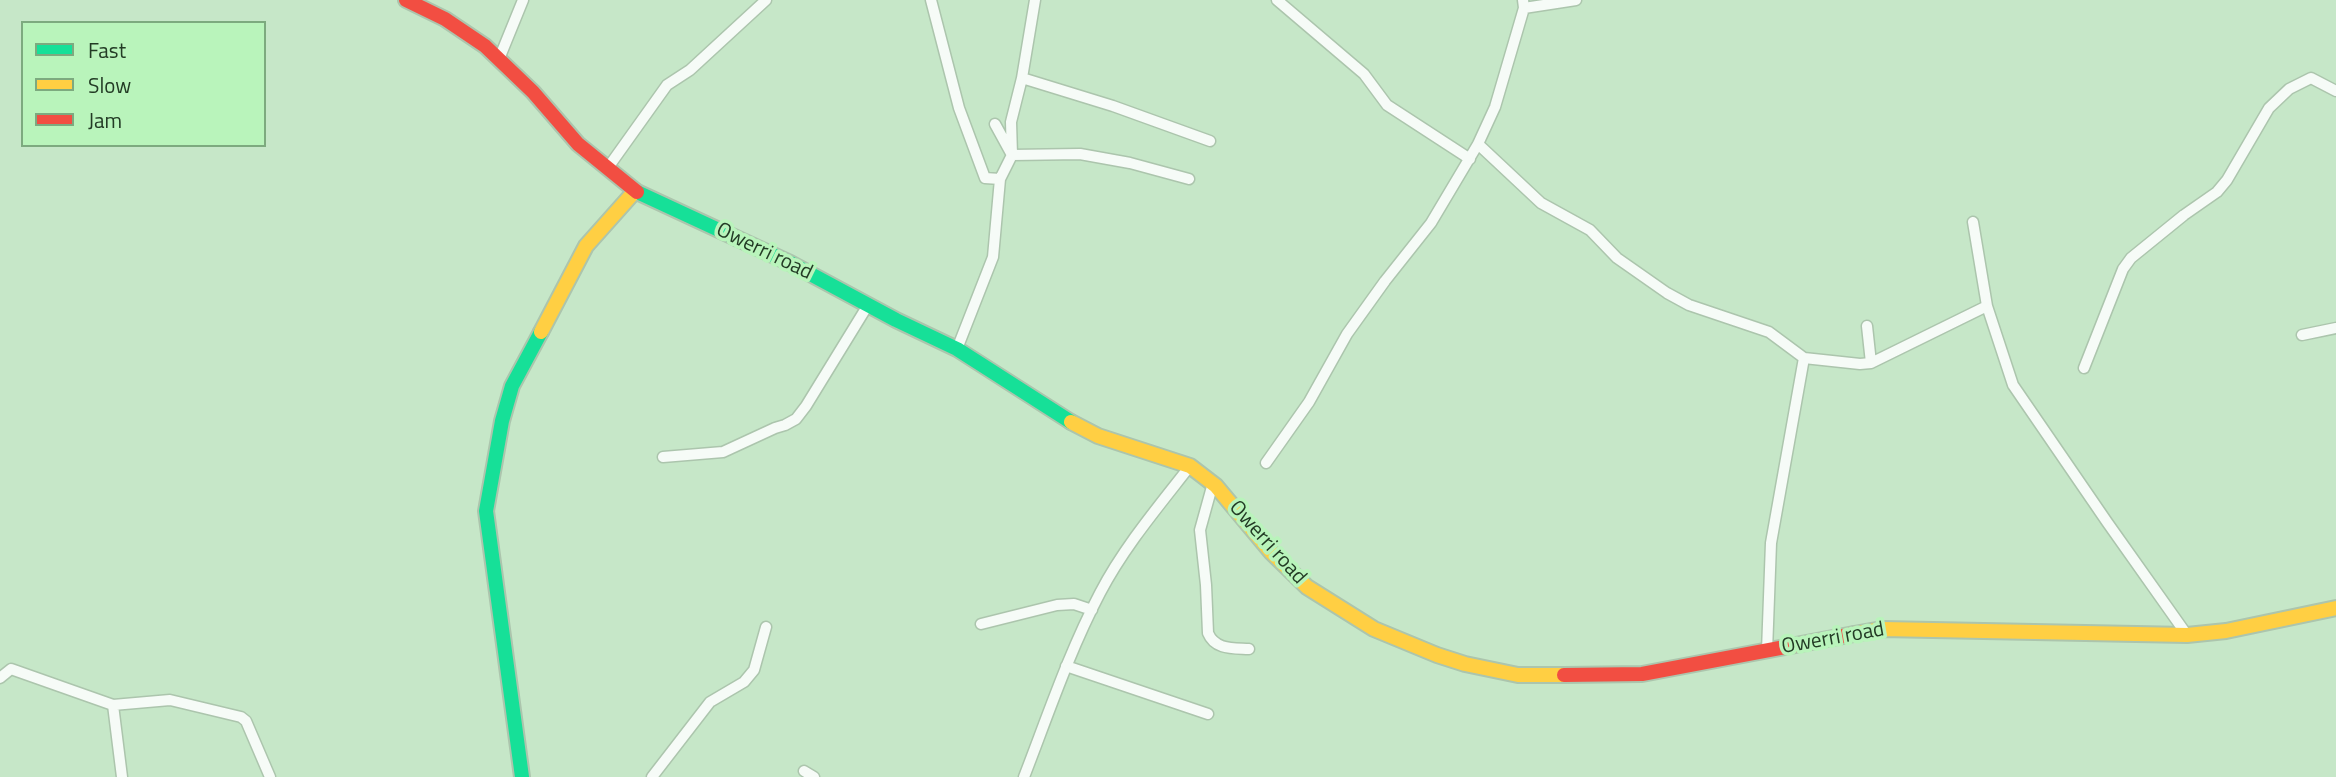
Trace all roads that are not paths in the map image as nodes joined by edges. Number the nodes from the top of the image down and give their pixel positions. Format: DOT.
graph roads {
  1 [pos="407,0"];
  2 [pos="523,0"];
  3 [pos="766,0"];
  4 [pos="931,0"];
  5 [pos="1035,0"];
  6 [pos="1277,0"];
  7 [pos="1576,0"];
  8 [pos="1523,4"];
  9 [pos="499,59"];
  10 [pos="1022,78"];
  11 [pos="2336,91"];
  12 [pos="995,124"];
  13 [pos="1210,141"];
  14 [pos="1478,144"];
  15 [pos="1012,155"];
  16 [pos="1469,159"];
  17 [pos="607,169"];
  18 [pos="1000,179"];
  19 [pos="1189,179"];
  20 [pos="635,191"];
  21 [pos="1973,222"];
  22 [pos="868,305"];
  23 [pos="1987,306"];
  24 [pos="1867,326"];
  25 [pos="2336,328"];
  26 [pos="2302,335"];
  27 [pos="957,349"];
  28 [pos="1804,358"];
  29 [pos="1871,363"];
  30 [pos="2084,368"];
  31 [pos="663,457"];
  32 [pos="1266,463"];
  33 [pos="1191,467"];
  34 [pos="1213,483"];
  35 [pos="2336,608"];
  36 [pos="1092,610"];
  37 [pos="981,624"];
  38 [pos="766,627"];
  39 [pos="2187,635"];
  40 [pos="1249,649"];
  41 [pos="1767,650"];
  42 [pos="1066,666"];
  43 [pos="0,678"];
  44 [pos="113,705"];
  45 [pos="1208,714"];
  46 [pos="804,771"];
  47 [pos="122,777"];
  48 [pos="270,777"];
  49 [pos="522,777"];
  50 [pos="652,777"];
  51 [pos="814,777"];
  52 [pos="1024,777"];
  1 -- 9 [label="main road, Owerri road"];
  2 -- 9 [label="street"];
  3 -- 17 [label="street"];
  4 -- 18 [label="street"];
  5 -- 10 [label="street"];
  6 -- 16 [label="street"];
  7 -- 8 [label="street"];
  8 -- 14 [label="street"];
  9 -- 17 [label="main road, Owerri road"];
  10 -- 13 [label="street"];
  10 -- 15 [label="street"];
  11 -- 30 [label="street"];
  12 -- 15 [label="street"];
  14 -- 16 [label="street"];
  14 -- 28 [label="street"];
  15 -- 18 [label="street"];
  15 -- 19 [label="street"];
  16 -- 32 [label="street"];
  17 -- 20 [label="main road, Owerri road"];
  18 -- 27 [label="street"];
  20 -- 22 [label="main road, Owerri road"];
  20 -- 49 [label="main road"];
  21 -- 23 [label="street"];
  22 -- 27 [label="main road, Owerri road"];
  22 -- 31 [label="street"];
  23 -- 29 [label="street"];
  23 -- 39 [label="street"];
  24 -- 29 [label="street"];
  25 -- 26 [label="street"];
  27 -- 33 [label="main road, Owerri road"];
  28 -- 29 [label="street"];
  28 -- 41 [label="street"];
  33 -- 34 [label="main road, Owerri road"];
  33 -- 36 [label="street"];
  34 -- 40 [label="street"];
  34 -- 41 [label="main road, Owerri road"];
  35 -- 39 [label="main road, Owerri road"];
  36 -- 37 [label="street"];
  36 -- 42 [label="street"];
  38 -- 50 [label="street"];
  39 -- 41 [label="main road, Owerri road"];
  42 -- 45 [label="street"];
  42 -- 52 [label="street"];
  43 -- 44 [label="street"];
  44 -- 47 [label="street"];
  44 -- 48 [label="street"];
  46 -- 51 [label="street"];
}
